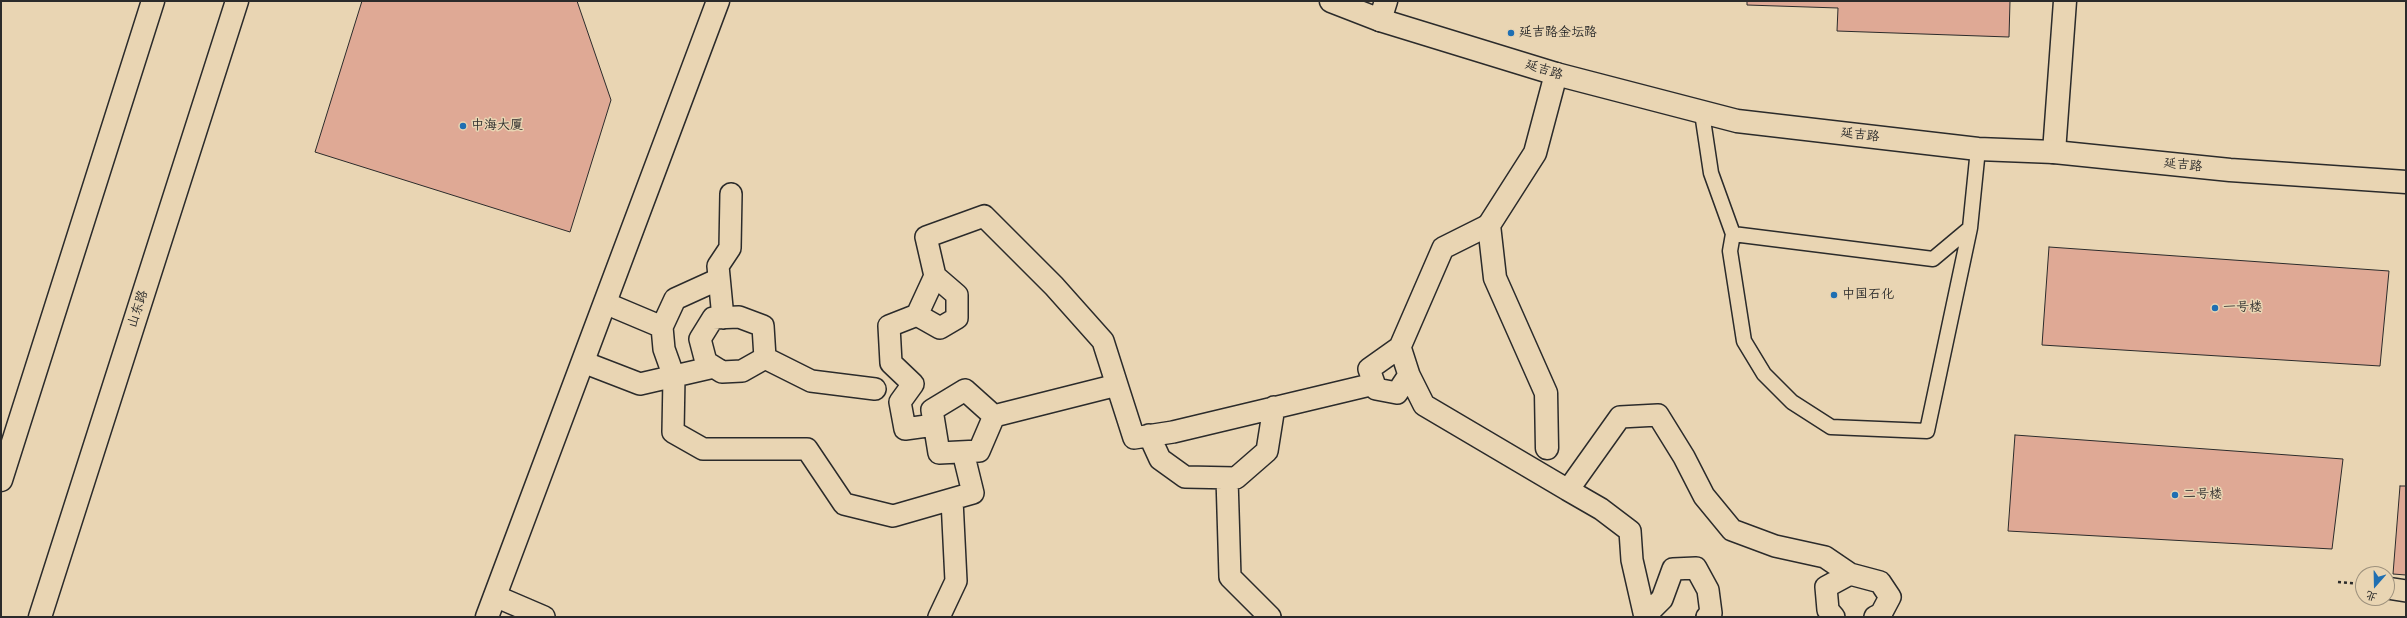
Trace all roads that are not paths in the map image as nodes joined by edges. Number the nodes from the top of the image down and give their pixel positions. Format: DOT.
graph roads {
  1 [pos="153,1"];
  2 [pos="237,1"];
  3 [pos="718,1"];
  4 [pos="1331,1"];
  5 [pos="2065,1"];
  6 [pos="1383,10"];
  7 [pos="1556,74"];
  8 [pos="1702,113"];
  9 [pos="1978,149"];
  10 [pos="2054,152"];
  11 [pos="2406,182"];
  12 [pos="731,194"];
  13 [pos="1489,225"];
  14 [pos="1970,228"];
  15 [pos="1733,234"];
  16 [pos="935,276"];
  17 [pos="719,279"];
  18 [pos="605,303"];
  19 [pos="917,315"];
  20 [pos="723,318"];
  21 [pos="662,327"];
  22 [pos="1400,347"];
  23 [pos="765,358"];
  24 [pos="583,362"];
  25 [pos="891,363"];
  26 [pos="714,367"];
  27 [pos="1409,375"];
  28 [pos="674,377"];
  29 [pos="1374,384"];
  30 [pos="1117,385"];
  31 [pos="875,389"];
  32 [pos="900,402"];
  33 [pos="1274,407"];
  34 [pos="994,416"];
  35 [pos="934,425"];
  36 [pos="1149,435"];
  37 [pos="1547,448"];
  38 [pos="963,452"];
  39 [pos="1226,478"];
  40 [pos="1,480"];
  41 [pos="1568,490"];
  42 [pos="952,500"];
  43 [pos="1850,574"];
  44 [pos="2395,589"];
  45 [pos="2406,591"];
  46 [pos="495,596"];
  47 [pos="40,617"];
  48 [pos="487,617"];
  49 [pos="544,617"];
  50 [pos="939,617"];
  51 [pos="1270,617"];
  52 [pos="1645,617"];
  53 [pos="1707,617"];
  54 [pos="1834,617"];
  55 [pos="1875,617"];
  1 -- 40 [label="main road"];
  2 -- 47 [label="main road, 山东路"];
  3 -- 18 [label="main road"];
  4 -- 6 [label="main road, 延吉路"];
  5 -- 10 [label="main road"];
  6 -- 7 [label="main road, 延吉路"];
  7 -- 8 [label="main road, 延吉路"];
  7 -- 13 [label="main road"];
  8 -- 9 [label="main road, 延吉路"];
  8 -- 15 [label="lane"];
  9 -- 10 [label="main road, 延吉路"];
  9 -- 14 [label="lane"];
  10 -- 11 [label="main road, 延吉路"];
  12 -- 17 [label="street"];
  13 -- 22 [label="street"];
  13 -- 37 [label="main road"];
  14 -- 15 [label="lane"];
  14 -- 15 [label="lane"];
  16 -- 19 [label="street"];
  16 -- 19 [label="street"];
  16 -- 30 [label="street"];
  17 -- 20 [label="street"];
  17 -- 21 [label="street"];
  18 -- 21 [label="street"];
  18 -- 24 [label="main road"];
  19 -- 25 [label="street"];
  20 -- 23 [label="street"];
  20 -- 26 [label="street"];
  21 -- 28 [label="street"];
  22 -- 27 [label="street"];
  22 -- 29 [label="street"];
  23 -- 26 [label="street"];
  23 -- 31 [label="street"];
  24 -- 28 [label="street"];
  24 -- 46 [label="main road"];
  25 -- 31 [label="street"];
  25 -- 32 [label="street"];
  26 -- 28 [label="street"];
  27 -- 29 [label="street"];
  27 -- 41 [label="street"];
  28 -- 42 [label="street"];
  29 -- 33 [label="street"];
  30 -- 34 [label="street"];
  30 -- 36 [label="street"];
  31 -- 32 [label="street"];
  32 -- 35 [label="street"];
  33 -- 36 [label="street"];
  33 -- 39 [label="street"];
  34 -- 35 [label="street"];
  34 -- 38 [label="street"];
  35 -- 38 [label="street"];
  36 -- 39 [label="street"];
  38 -- 42 [label="street"];
  39 -- 51 [label="street"];
  41 -- 43 [label="street"];
  41 -- 52 [label="street"];
  42 -- 50 [label="street"];
  43 -- 54 [label="street"];
  43 -- 55 [label="street"];
  44 -- 45 [label="street"];
  46 -- 48 [label="main road"];
  46 -- 49 [label="street"];
  52 -- 53 [label="street"];
}
